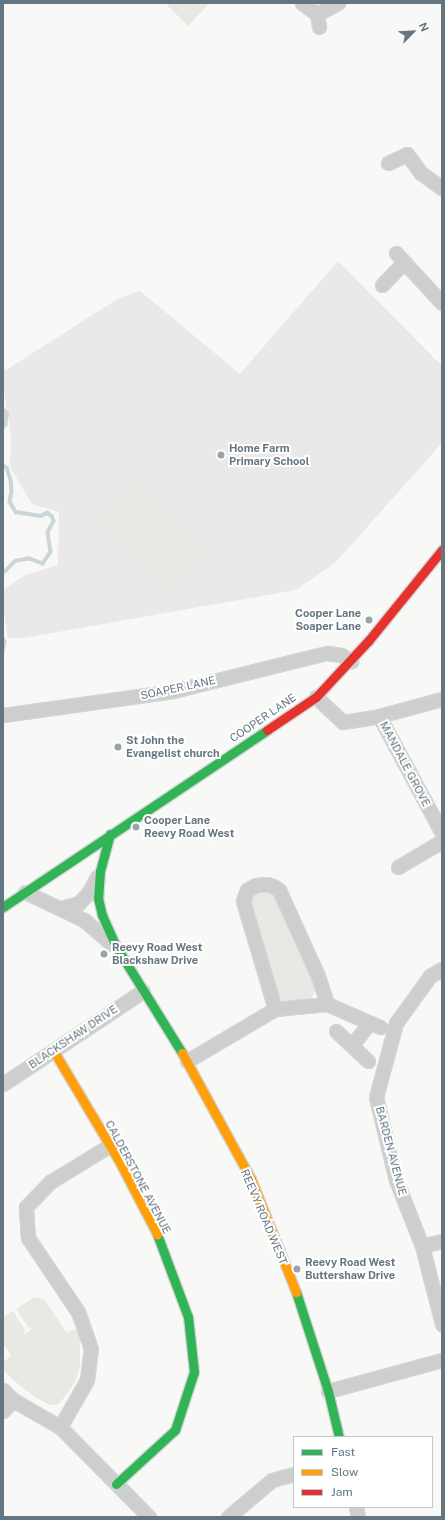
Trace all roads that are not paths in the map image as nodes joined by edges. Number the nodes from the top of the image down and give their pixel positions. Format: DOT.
graph roads {
  1 [pos="302,3"];
  2 [pos="338,3"];
  3 [pos="388,163"];
  4 [pos="442,188"];
  5 [pos="382,285"];
  6 [pos="442,303"];
  7 [pos="442,550"];
  8 [pos="351,661"];
  9 [pos="316,697"];
  10 [pos="442,698"];
  11 [pos="3,715"];
  12 [pos="379,716"];
  13 [pos="442,833"];
  14 [pos="110,834"];
  15 [pos="442,841"];
  16 [pos="398,867"];
  17 [pos="100,871"];
  18 [pos="25,892"];
  19 [pos="3,907"];
  20 [pos="61,908"];
  21 [pos="117,948"];
  22 [pos="442,969"];
  23 [pos="143,991"];
  24 [pos="327,1004"];
  25 [pos="275,1009"];
  26 [pos="336,1031"];
  27 [pos="352,1045"];
  28 [pos="53,1050"];
  29 [pos="187,1061"];
  30 [pos="368,1061"];
  31 [pos="3,1084"];
  32 [pos="109,1146"];
  33 [pos="442,1241"];
  34 [pos="422,1246"];
  35 [pos="442,1324"];
  36 [pos="442,1360"];
  37 [pos="3,1390"];
  38 [pos="328,1391"];
  39 [pos="13,1400"];
  40 [pos="3,1411"];
  41 [pos="60,1427"];
  42 [pos="339,1436"];
  43 [pos="293,1474"];
  44 [pos="116,1484"];
  45 [pos="149,1517"];
  46 [pos="228,1517"];
  1 -- 2 [label="street"];
  3 -- 4 [label="street"];
  5 -- 6 [label="street"];
  7 -- 8 [label="street, COOPER LANE"];
  8 -- 9 [label="street, COOPER LANE"];
  8 -- 11 [label="street, SOAPER LANE"];
  9 -- 12 [label="street"];
  9 -- 14 [label="street, COOPER LANE"];
  10 -- 12 [label="street"];
  12 -- 13 [label="street, MANDALE GROVE"];
  14 -- 17 [label="street"];
  14 -- 18 [label="street, COOPER LANE"];
  15 -- 16 [label="street"];
  17 -- 20 [label="street"];
  17 -- 21 [label="street"];
  18 -- 19 [label="street, COOPER LANE"];
  18 -- 20 [label="street"];
  20 -- 21 [label="street"];
  21 -- 23 [label="street, REEVY ROAD WEST"];
  22 -- 34 [label="street, BARDEN AVENUE"];
  23 -- 28 [label="street, BLACKSHAW DRIVE"];
  23 -- 29 [label="street, REEVY ROAD WEST"];
  24 -- 25 [label="street"];
  24 -- 25 [label="street"];
  24 -- 27 [label="street"];
  25 -- 29 [label="street"];
  26 -- 27 [label="street"];
  27 -- 30 [label="street"];
  28 -- 31 [label="street, BLACKSHAW DRIVE"];
  28 -- 32 [label="street, CALDERSTONE AVENUE"];
  29 -- 38 [label="street, REEVY ROAD WEST"];
  32 -- 41 [label="street"];
  32 -- 44 [label="street, CALDERSTONE AVENUE"];
  33 -- 34 [label="street"];
  34 -- 35 [label="street, BARDEN AVENUE"];
  36 -- 38 [label="street"];
  37 -- 39 [label="street"];
  38 -- 42 [label="street, REEVY ROAD WEST"];
  39 -- 40 [label="street"];
  39 -- 41 [label="street"];
  41 -- 44 [label="street"];
  43 -- 46 [label="street"];
  44 -- 45 [label="street"];
}
